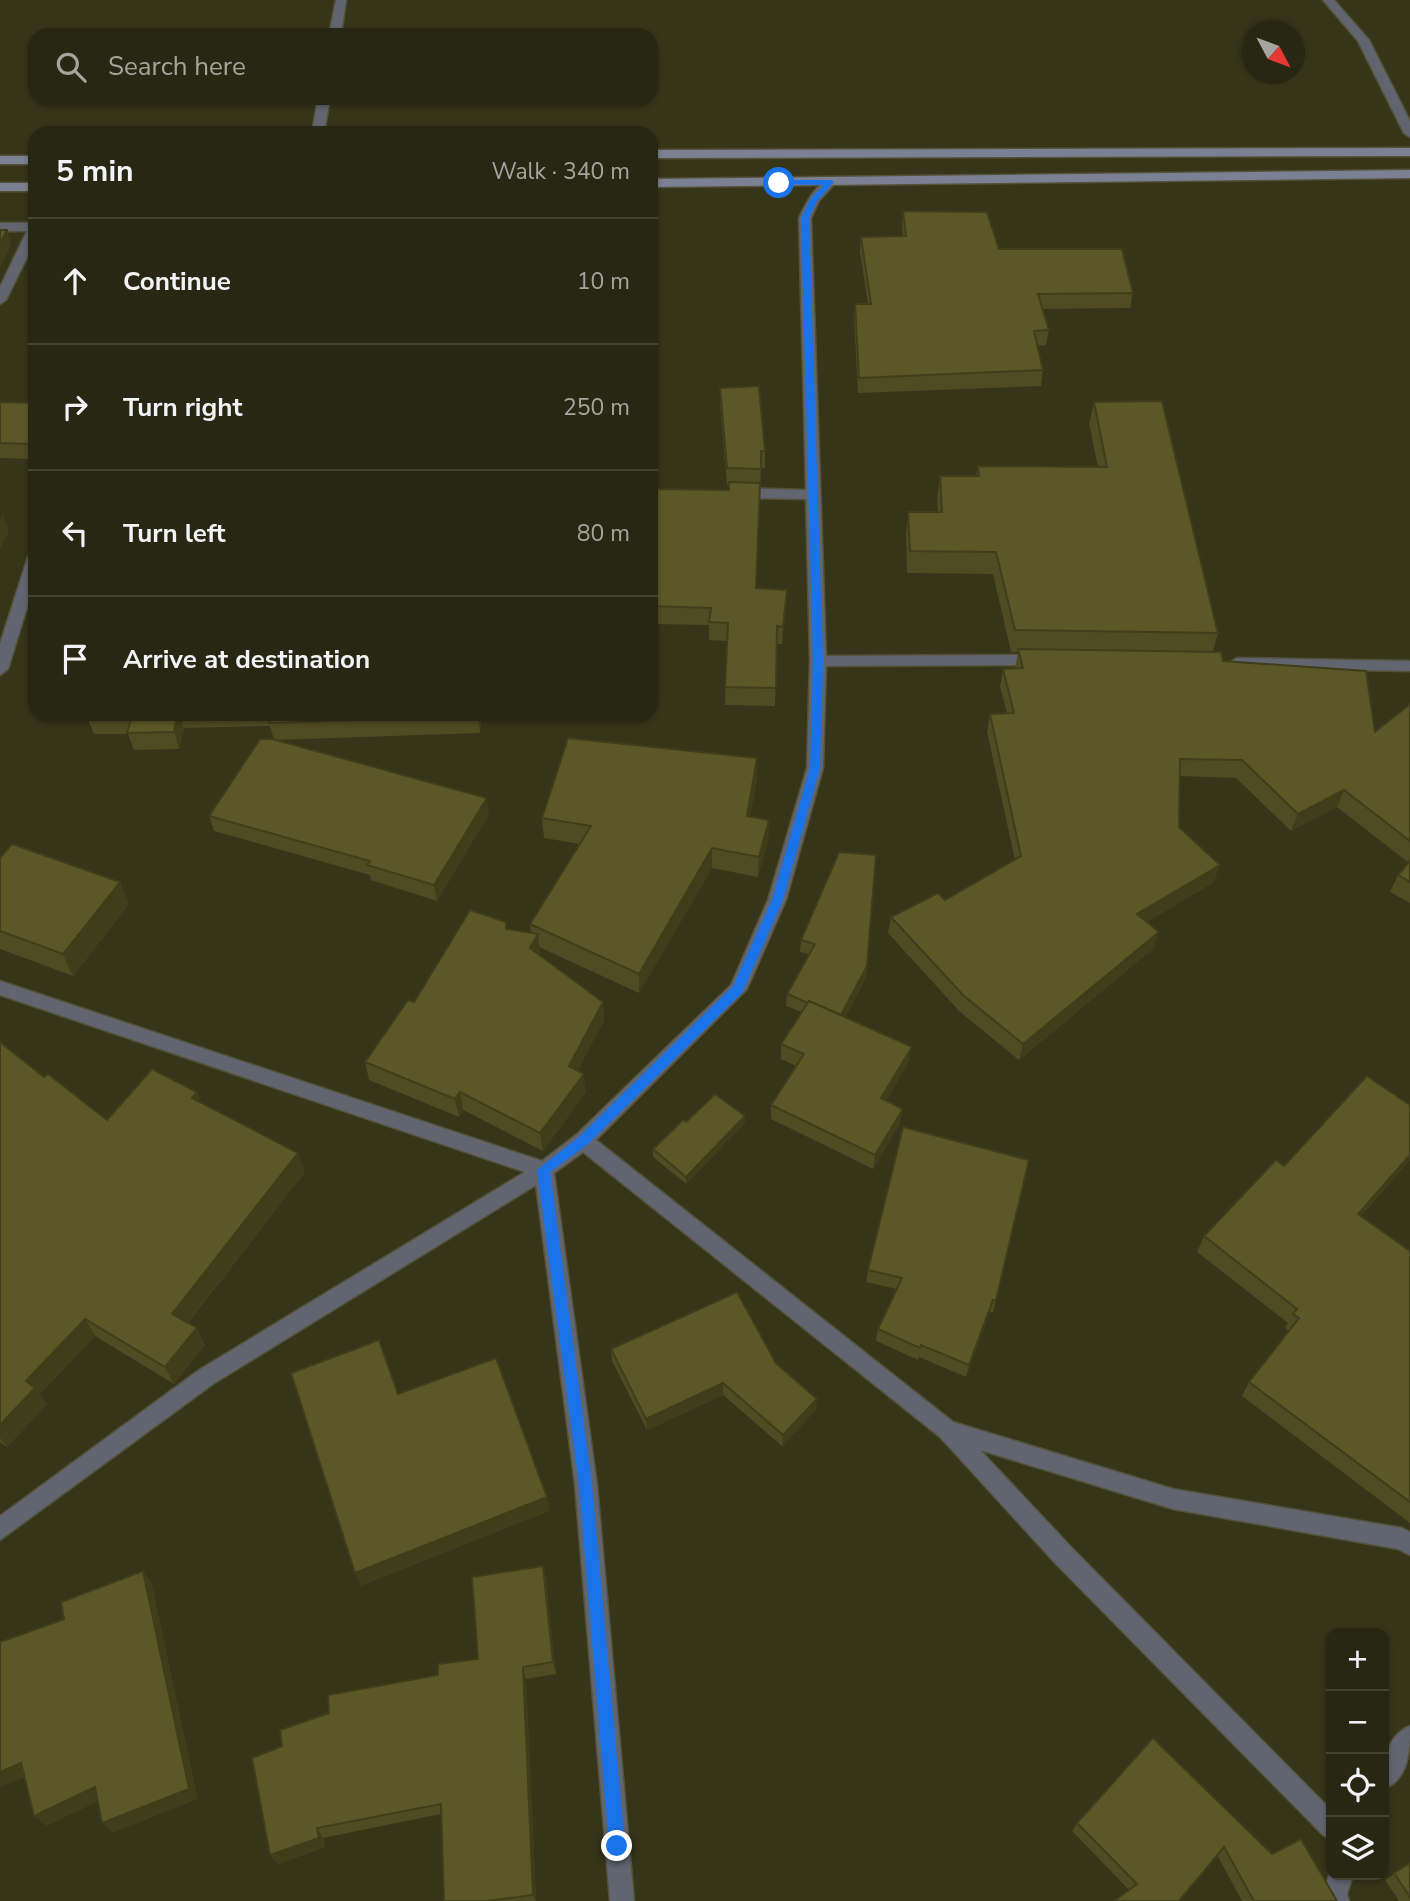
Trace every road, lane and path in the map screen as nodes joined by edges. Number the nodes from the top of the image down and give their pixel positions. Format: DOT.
graph roads {
  1 [pos="341,0"];
  2 [pos="1328,0"];
  3 [pos="336,28"];
  4 [pos="323,105"];
  5 [pos="319,126"];
  6 [pos="1410,133"];
  7 [pos="1410,152"];
  8 [pos="658,154"];
  9 [pos="0,160"];
  10 [pos="28,160"];
  11 [pos="1410,174"];
  12 [pos="831,182"];
  13 [pos="658,183"];
  14 [pos="0,187"];
  15 [pos="28,187"];
  16 [pos="0,227"];
  17 [pos="28,228"];
  18 [pos="28,242"];
  19 [pos="0,300"];
  20 [pos="719,492"];
  21 [pos="814,495"];
  22 [pos="28,579"];
  23 [pos="1048,659"];
  24 [pos="818,661"];
  25 [pos="1215,662"];
  26 [pos="1410,666"];
  27 [pos="0,669"];
  28 [pos="0,988"];
  29 [pos="583,1141"];
  30 [pos="544,1170"];
  31 [pos="947,1430"];
  32 [pos="0,1529"];
  33 [pos="1410,1544"];
  34 [pos="1410,1738"];
  35 [pos="1389,1770"];
  36 [pos="1326,1822"];
  37 [pos="1339,1880"];
  38 [pos="622,1901"];
  39 [pos="1337,1901"];
  1 -- 3 [label="street"];
  2 -- 6 [label="street"];
  4 -- 5 [label="street"];
  7 -- 8 [label="street"];
  9 -- 10 [label="street"];
  11 -- 12 [label="street"];
  12 -- 13 [label="street"];
  12 -- 21 [label="street"];
  14 -- 15 [label="street"];
  16 -- 17 [label="street"];
  18 -- 19 [label="street"];
  20 -- 21 [label="street"];
  21 -- 24 [label="street"];
  22 -- 27 [label="street"];
  23 -- 24 [label="street"];
  24 -- 29 [label="street"];
  25 -- 26 [label="street"];
  28 -- 30 [label="street"];
  29 -- 30 [label="street"];
  29 -- 31 [label="street"];
  30 -- 32 [label="street"];
  30 -- 38 [label="street"];
  31 -- 33 [label="street"];
  31 -- 36 [label="street"];
  34 -- 35 [label="street"];
  37 -- 39 [label="street"];
}
